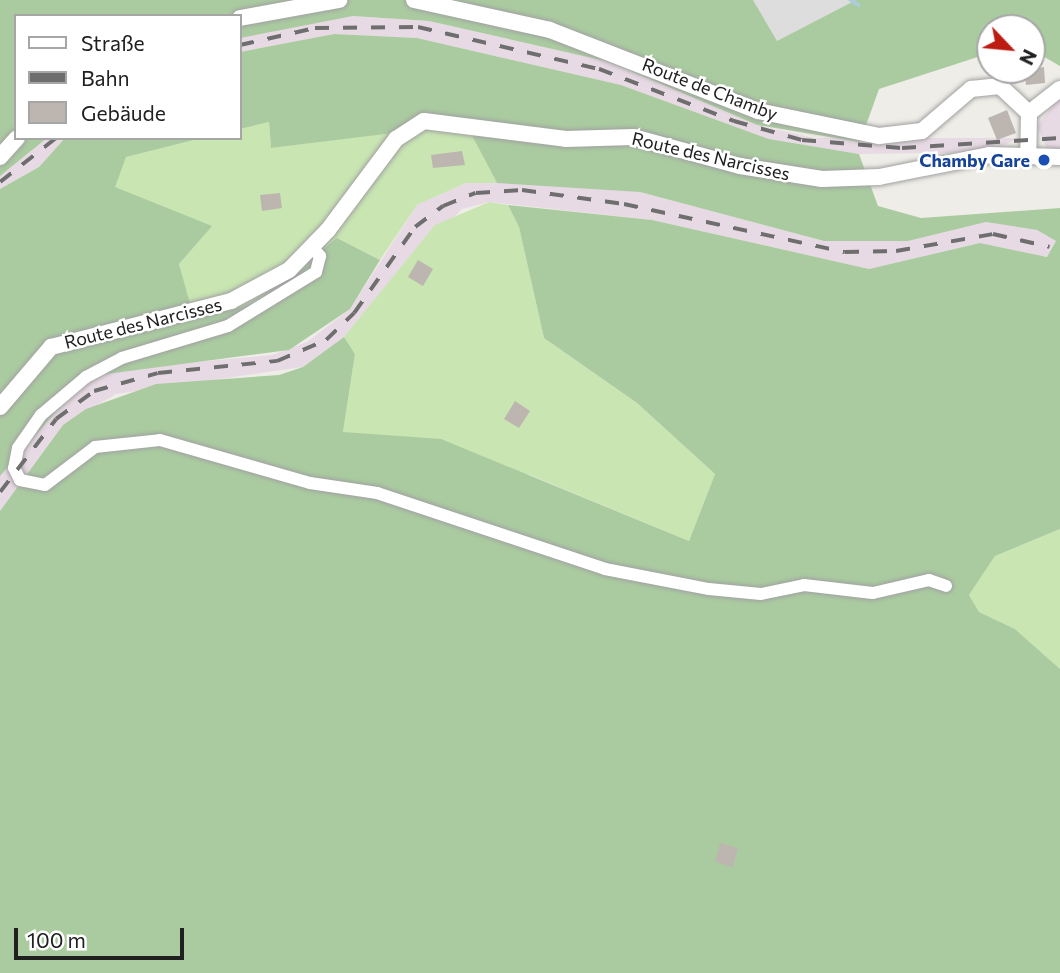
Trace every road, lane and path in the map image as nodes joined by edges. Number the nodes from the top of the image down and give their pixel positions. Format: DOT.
graph roads {
  1 [pos="339,0"];
  2 [pos="414,0"];
  3 [pos="242,18"];
  4 [pos="1060,89"];
  5 [pos="1029,113"];
  6 [pos="15,140"];
  7 [pos="1028,152"];
  8 [pos="0,157"];
  9 [pos="1060,157"];
  10 [pos="313,248"];
  11 [pos="0,407"];
  12 [pos="946,586"];
  1 -- 3 [label="street"];
  2 -- 5 [label="street, Route de Chamby"];
  4 -- 5 [label="street"];
  5 -- 7 [label="street"];
  6 -- 8 [label="street"];
  7 -- 9 [label="street, Route des Narcisses"];
  7 -- 10 [label="street, Route des Narcisses"];
  10 -- 11 [label="street, Route des Narcisses"];
  10 -- 12 [label="street"];
}
